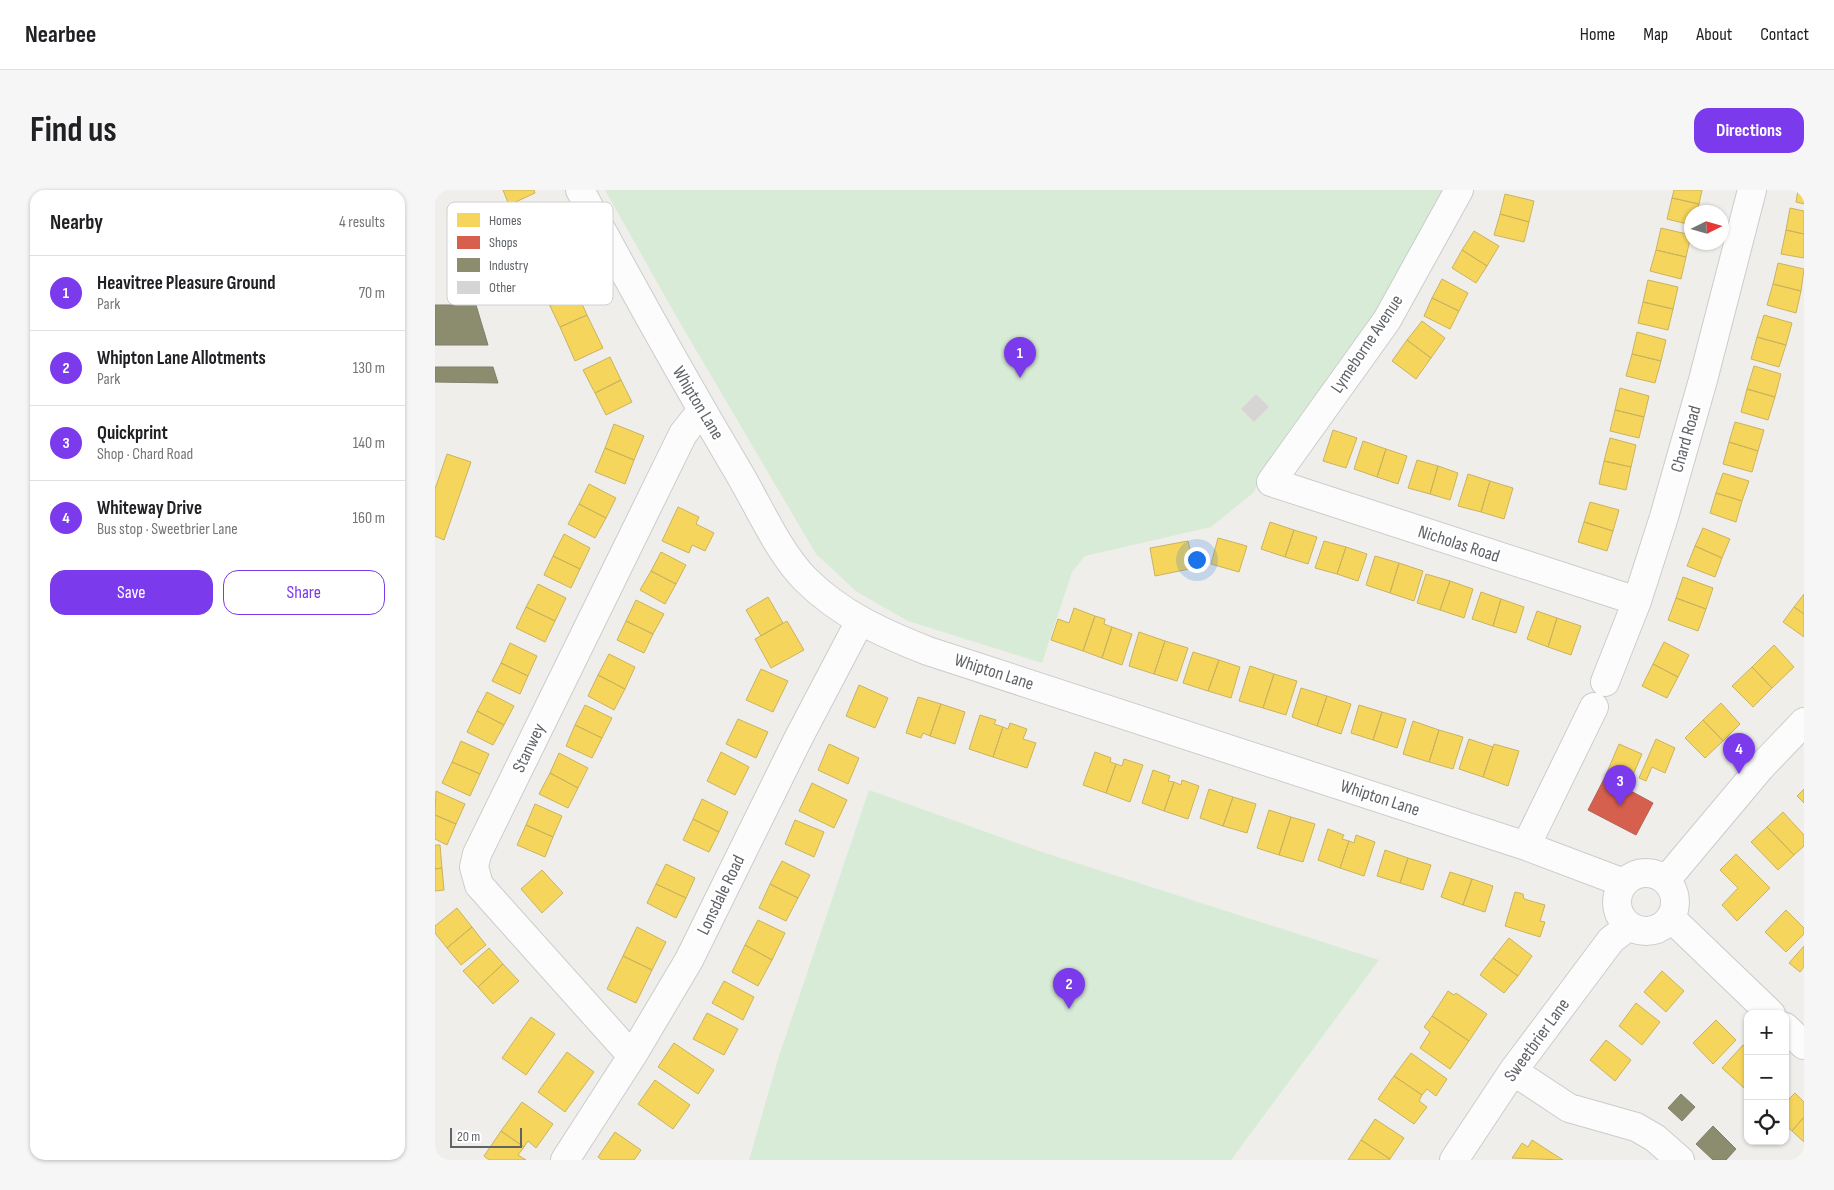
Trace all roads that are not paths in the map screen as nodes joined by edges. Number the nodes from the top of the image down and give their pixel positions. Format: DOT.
graph roads {
  1 [pos="579,190"];
  2 [pos="1459,190"];
  3 [pos="1752,190"];
  4 [pos="586,202"];
  5 [pos="613,252"];
  6 [pos="702,410"];
  7 [pos="1281,486"];
  8 [pos="1637,601"];
  9 [pos="860,621"];
  10 [pos="1605,682"];
  11 [pos="1594,707"];
  12 [pos="1804,722"];
  13 [pos="1526,846"];
  14 [pos="1666,880"];
  15 [pos="1623,883"];
  16 [pos="1671,918"];
  17 [pos="1629,926"];
  18 [pos="1767,1010"];
  19 [pos="1789,1031"];
  20 [pos="1804,1045"];
  21 [pos="632,1056"];
  22 [pos="1513,1071"];
  23 [pos="565,1160"];
  24 [pos="1454,1160"];
  25 [pos="1680,1160"];
  1 -- 4 [label="street, Whipton Lane"];
  2 -- 7 [label="street, Lymeborne Avenue"];
  3 -- 8 [label="street, Chard Road"];
  5 -- 6 [label="street, Whipton Lane"];
  6 -- 9 [label="street, Whipton Lane"];
  6 -- 21 [label="street, Stanwey"];
  7 -- 8 [label="street, Nicholas Road"];
  8 -- 10 [label="street, Chard Road"];
  9 -- 13 [label="street, Whipton Lane"];
  9 -- 21 [label="street, Lonsdale Road"];
  11 -- 13 [label="street"];
  12 -- 14 [label="street"];
  13 -- 15 [label="street, Whipton Lane"];
  14 -- 15 [label="street"];
  14 -- 16 [label="street"];
  15 -- 17 [label="street"];
  16 -- 17 [label="street"];
  16 -- 18 [label="street"];
  17 -- 22 [label="street, Sweetbrier Lane"];
  19 -- 20 [label="street"];
  21 -- 23 [label="street, Lonsdale Road"];
  22 -- 24 [label="street, Sweetbrier Lane"];
  22 -- 25 [label="street"];
}
